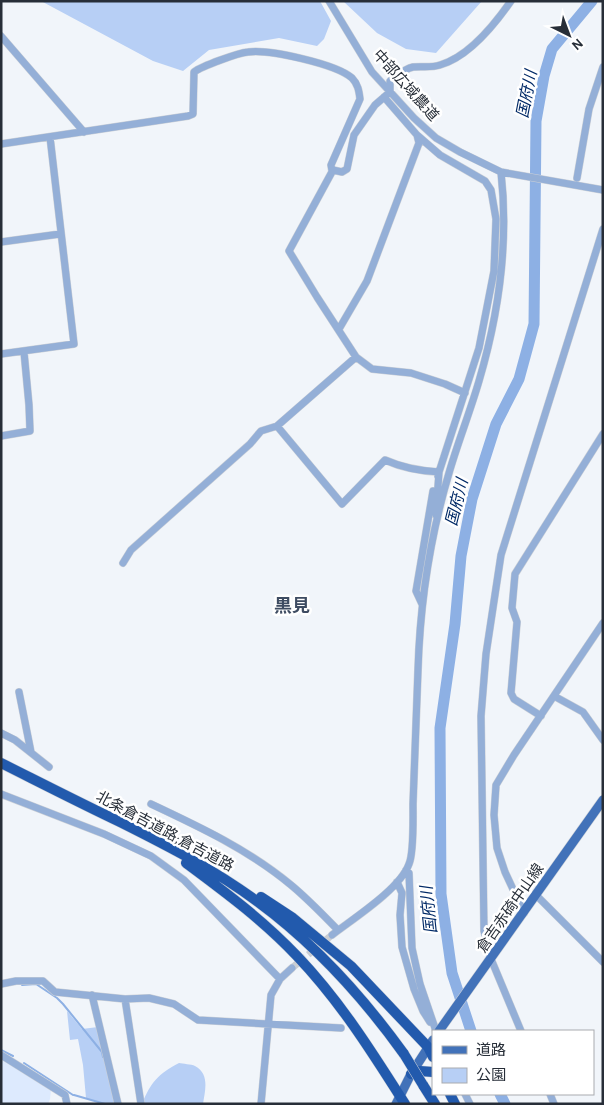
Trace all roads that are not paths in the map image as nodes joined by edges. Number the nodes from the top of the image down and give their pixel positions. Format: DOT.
graph roads {
  1 [pos="329,1"];
  2 [pos="511,1"];
  3 [pos="1,36"];
  4 [pos="603,66"];
  5 [pos="390,92"];
  6 [pos="384,97"];
  7 [pos="84,132"];
  8 [pos="417,135"];
  9 [pos="50,137"];
  10 [pos="1,144"];
  11 [pos="332,171"];
  12 [pos="502,172"];
  13 [pos="578,178"];
  14 [pos="603,190"];
  15 [pos="603,229"];
  16 [pos="60,234"];
  17 [pos="1,242"];
  18 [pos="339,330"];
  19 [pos="24,352"];
  20 [pos="1,354"];
  21 [pos="356,356"];
  22 [pos="465,393"];
  23 [pos="277,426"];
  24 [pos="603,434"];
  25 [pos="1,436"];
  26 [pos="439,472"];
  27 [pos="437,520"];
  28 [pos="123,563"];
  29 [pos="423,605"];
  30 [pos="603,623"];
  31 [pos="19,692"];
  32 [pos="554,696"];
  33 [pos="540,716"];
  34 [pos="1,733"];
  35 [pos="603,740"];
  36 [pos="31,752"];
  37 [pos="1,763"];
  38 [pos="49,767"];
  39 [pos="1,768"];
  40 [pos="1,794"];
  41 [pos="603,800"];
  42 [pos="151,804"];
  43 [pos="187,860"];
  44 [pos="406,870"];
  45 [pos="397,882"];
  46 [pos="536,895"];
  47 [pos="524,913"];
  48 [pos="490,961"];
  49 [pos="603,962"];
  50 [pos="292,968"];
  51 [pos="280,979"];
  52 [pos="1,984"];
  53 [pos="92,995"];
  54 [pos="125,999"];
  55 [pos="268,1023"];
  56 [pos="341,1028"];
  57 [pos="438,1030"];
  58 [pos="521,1030"];
  59 [pos="431,1048"];
  60 [pos="1,1055"];
  61 [pos="432,1072"];
  62 [pos="412,1074"];
  63 [pos="421,1087"];
  64 [pos="401,1101"];
  65 [pos="67,1104"];
  66 [pos="118,1104"];
  67 [pos="140,1104"];
  68 [pos="261,1104"];
  69 [pos="428,1104"];
  70 [pos="435,1104"];
  1 -- 5 [label="street, 中部広域農道"];
  2 -- 5 [label="street"];
  3 -- 7 [label="street"];
  4 -- 13 [label="street"];
  5 -- 6 [label="street"];
  5 -- 12 [label="street, 中部広域農道"];
  6 -- 8 [label="street"];
  6 -- 11 [label="street"];
  7 -- 9 [label="street"];
  7 -- 11 [label="street"];
  8 -- 18 [label="street"];
  8 -- 22 [label="street"];
  9 -- 10 [label="street"];
  9 -- 16 [label="street"];
  11 -- 18 [label="street"];
  12 -- 14 [label="street, 中部広域農道"];
  12 -- 27 [label="street"];
  15 -- 48 [label="street"];
  16 -- 17 [label="street"];
  16 -- 19 [label="street"];
  18 -- 21 [label="street"];
  19 -- 20 [label="street"];
  19 -- 25 [label="street"];
  21 -- 22 [label="street"];
  21 -- 23 [label="street"];
  22 -- 26 [label="street"];
  23 -- 26 [label="street"];
  23 -- 28 [label="street"];
  24 -- 33 [label="street"];
  26 -- 27 [label="street"];
  26 -- 29 [label="street"];
  27 -- 29 [label="street"];
  29 -- 44 [label="street"];
  30 -- 32 [label="street"];
  31 -- 36 [label="street"];
  32 -- 33 [label="street"];
  32 -- 35 [label="street"];
  33 -- 47 [label="street"];
  34 -- 36 [label="street"];
  36 -- 38 [label="street"];
  37 -- 43 [label="highway, 北条倉吉道路;倉吉道路"];
  39 -- 43 [label="highway, 北条倉吉道路;倉吉道路"];
  40 -- 51 [label="street"];
  41 -- 46 [label="main road, 倉吉赤碕中山線"];
  42 -- 45 [label="street"];
  43 -- 59 [label="highway"];
  43 -- 63 [label="highway, 北条倉吉道路;倉吉道路, bridge"];
  43 -- 64 [label="highway"];
  44 -- 45 [label="street"];
  44 -- 57 [label="street"];
  45 -- 57 [label="street"];
  46 -- 47 [label="main road, 倉吉赤碕中山線"];
  46 -- 49 [label="street"];
  47 -- 48 [label="main road, 倉吉赤碕中山線"];
  48 -- 57 [label="main road, 倉吉赤碕中山線"];
  48 -- 58 [label="street"];
  50 -- 51 [label="street"];
  51 -- 55 [label="street"];
  52 -- 53 [label="street"];
  53 -- 54 [label="street"];
  53 -- 66 [label="street"];
  54 -- 55 [label="street"];
  54 -- 67 [label="street"];
  55 -- 56 [label="street"];
  55 -- 68 [label="street"];
  59 -- 62 [label="main road"];
  60 -- 65 [label="street"];
  61 -- 62 [label="highway"];
  62 -- 64 [label="main road"];
  63 -- 69 [label="highway, 北条倉吉道路;倉吉道路"];
  63 -- 70 [label="highway, 北条倉吉道路;倉吉道路"];
}
